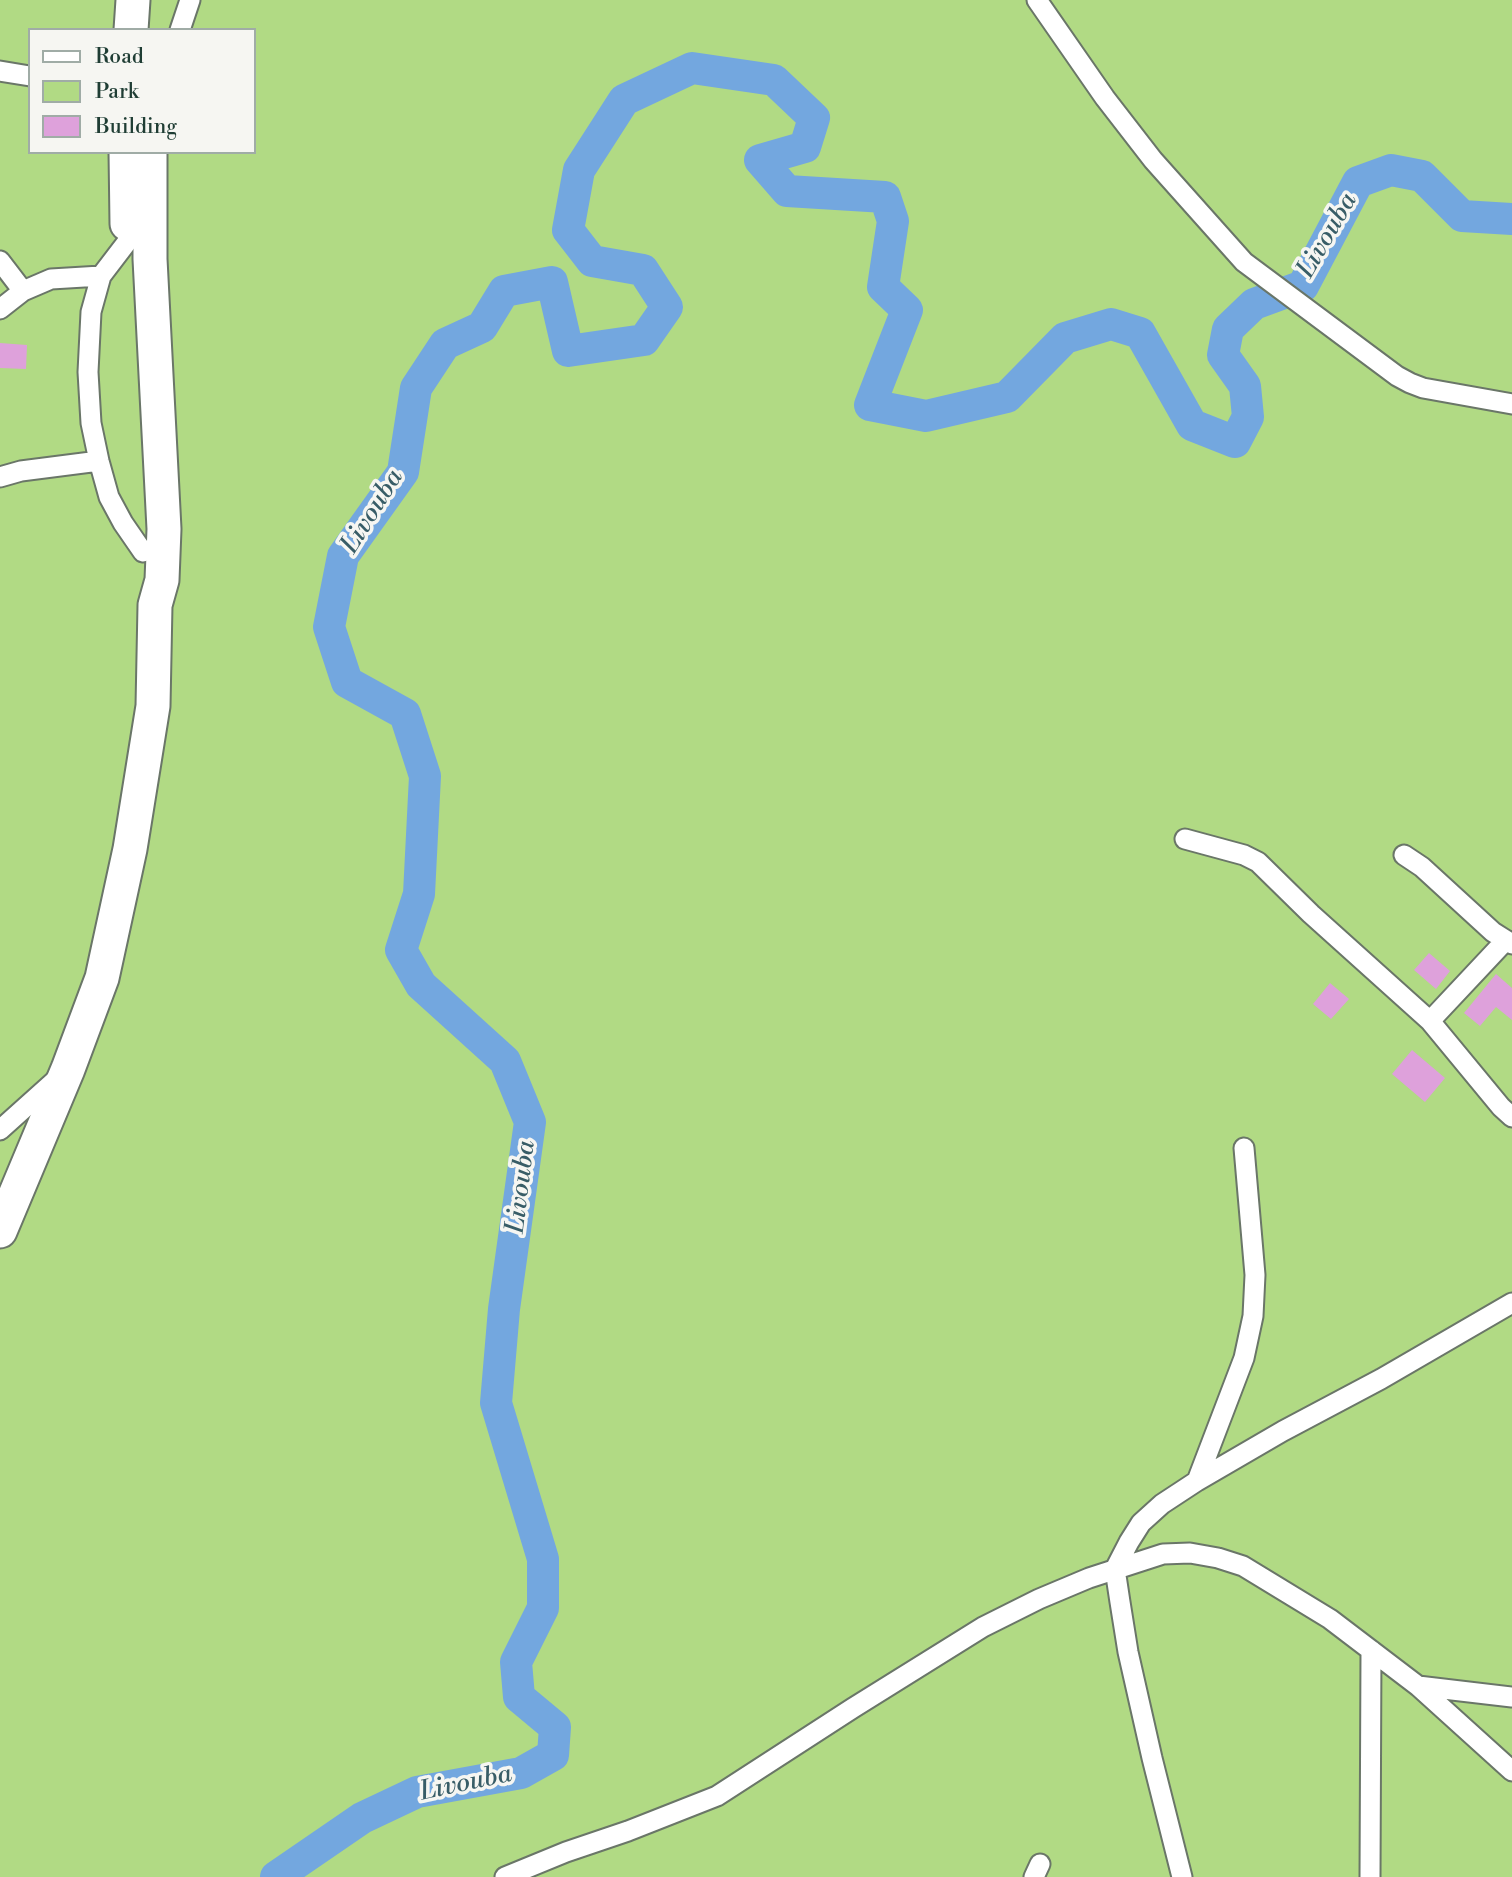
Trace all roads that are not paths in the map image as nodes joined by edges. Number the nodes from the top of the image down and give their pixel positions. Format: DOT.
graph roads {
  1 [pos="134,0"];
  2 [pos="156,0"];
  3 [pos="190,0"];
  4 [pos="1037,0"];
  5 [pos="131,28"];
  6 [pos="154,28"];
  7 [pos="181,28"];
  8 [pos="0,71"];
  9 [pos="28,76"];
  10 [pos="126,154"];
  11 [pos="150,154"];
  12 [pos="127,242"];
  13 [pos="0,261"];
  14 [pos="101,276"];
  15 [pos="23,291"];
  16 [pos="0,309"];
  17 [pos="1512,404"];
  18 [pos="99,461"];
  19 [pos="0,477"];
  20 [pos="143,552"];
  21 [pos="155,605"];
  22 [pos="1185,839"];
  23 [pos="1404,855"];
  24 [pos="1509,942"];
  25 [pos="1430,1021"];
  26 [pos="68,1069"];
  27 [pos="1512,1117"];
  28 [pos="0,1130"];
  29 [pos="1244,1148"];
  30 [pos="0,1231"];
  31 [pos="1512,1303"];
  32 [pos="1197,1481"];
  33 [pos="1115,1569"];
  34 [pos="1371,1650"];
  35 [pos="1418,1686"];
  36 [pos="1512,1697"];
  37 [pos="1512,1771"];
  38 [pos="505,1877"];
  39 [pos="1182,1877"];
  40 [pos="1370,1877"];
  1 -- 5 [label="highway"];
  2 -- 6 [label="highway"];
  3 -- 7 [label="street"];
  4 -- 17 [label="street"];
  8 -- 9 [label="street"];
  10 -- 12 [label="highway"];
  11 -- 21 [label="highway"];
  12 -- 14 [label="street"];
  12 -- 20 [label="highway"];
  13 -- 15 [label="street"];
  14 -- 15 [label="street"];
  14 -- 18 [label="street"];
  15 -- 16 [label="street"];
  18 -- 19 [label="street"];
  18 -- 20 [label="street"];
  20 -- 21 [label="highway"];
  21 -- 26 [label="highway"];
  22 -- 25 [label="street"];
  23 -- 24 [label="street"];
  24 -- 25 [label="street"];
  25 -- 27 [label="street"];
  26 -- 28 [label="street"];
  26 -- 30 [label="highway"];
  29 -- 32 [label="street"];
  31 -- 32 [label="street"];
  32 -- 33 [label="street"];
  33 -- 34 [label="street"];
  33 -- 38 [label="street"];
  33 -- 39 [label="street"];
  34 -- 35 [label="street"];
  34 -- 40 [label="street"];
  35 -- 36 [label="street"];
  35 -- 37 [label="street"];
}
